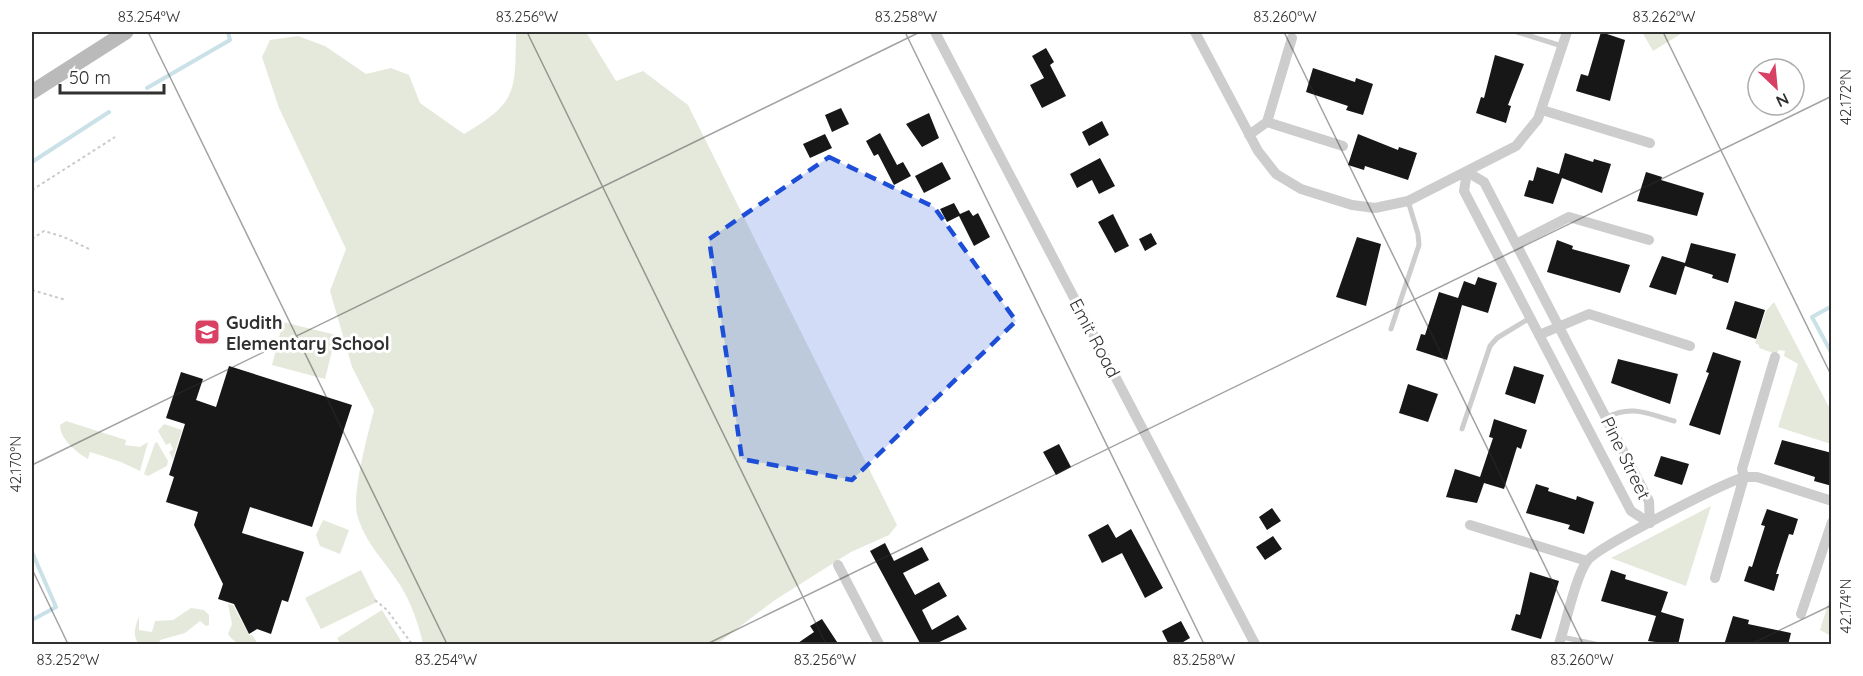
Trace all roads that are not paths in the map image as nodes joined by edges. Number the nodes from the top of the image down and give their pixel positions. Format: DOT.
graph roads {
  1 [pos="126,32"];
  2 [pos="935,32"];
  3 [pos="1195,32"];
  4 [pos="1517,32"];
  5 [pos="1567,32"];
  6 [pos="1292,38"];
  7 [pos="1562,46"];
  8 [pos="32,92"];
  9 [pos="1542,110"];
  10 [pos="1267,122"];
  11 [pos="1249,135"];
  12 [pos="1650,143"];
  13 [pos="1343,146"];
  14 [pos="1467,172"];
  15 [pos="1408,201"];
  16 [pos="1649,240"];
  17 [pos="1516,244"];
  18 [pos="1527,266"];
  19 [pos="1508,276"];
  20 [pos="1530,318"];
  21 [pos="1558,326"];
  22 [pos="1391,329"];
  23 [pos="1539,335"];
  24 [pos="1690,346"];
  25 [pos="1775,357"];
  26 [pos="1606,418"];
  27 [pos="1674,421"];
  28 [pos="1461,429"];
  29 [pos="1615,435"];
  30 [pos="1596,444"];
  31 [pos="1744,477"];
  32 [pos="1832,501"];
  33 [pos="1832,522"];
  34 [pos="1650,523"];
  35 [pos="1470,525"];
  36 [pos="1587,561"];
  37 [pos="838,565"];
  38 [pos="1714,578"];
  39 [pos="1801,614"];
  40 [pos="1560,641"];
  41 [pos="879,645"];
  42 [pos="1255,645"];
  43 [pos="1595,645"];
  1 -- 8 [label="main road"];
  2 -- 42 [label="street, Emit Road"];
  3 -- 11 [label="street"];
  4 -- 7 [label="lane"];
  5 -- 7 [label="street"];
  6 -- 10 [label="street"];
  7 -- 9 [label="street"];
  9 -- 12 [label="street"];
  9 -- 14 [label="street"];
  10 -- 11 [label="street"];
  10 -- 13 [label="street"];
  11 -- 15 [label="street"];
  14 -- 15 [label="street"];
  14 -- 17 [label="street, Pine Street"];
  14 -- 19 [label="street, Pine Street"];
  15 -- 22 [label="lane"];
  16 -- 17 [label="street"];
  17 -- 18 [label="street, Pine Street"];
  18 -- 19 [label="street"];
  18 -- 21 [label="street, Pine Street"];
  19 -- 20 [label="street, Pine Street"];
  20 -- 23 [label="street, Pine Street"];
  20 -- 28 [label="lane"];
  21 -- 23 [label="street"];
  21 -- 24 [label="street"];
  21 -- 26 [label="street, Pine Street"];
  23 -- 30 [label="street, Pine Street"];
  25 -- 31 [label="street"];
  26 -- 27 [label="lane"];
  26 -- 29 [label="street, Pine Street"];
  29 -- 30 [label="street"];
  29 -- 34 [label="street, Pine Street"];
  30 -- 34 [label="street, Pine Street"];
  31 -- 32 [label="street"];
  31 -- 34 [label="street"];
  31 -- 38 [label="street"];
  33 -- 39 [label="street"];
  34 -- 36 [label="street"];
  35 -- 36 [label="street"];
  36 -- 40 [label="street"];
  37 -- 41 [label="street"];
  40 -- 43 [label="lane"];
}
